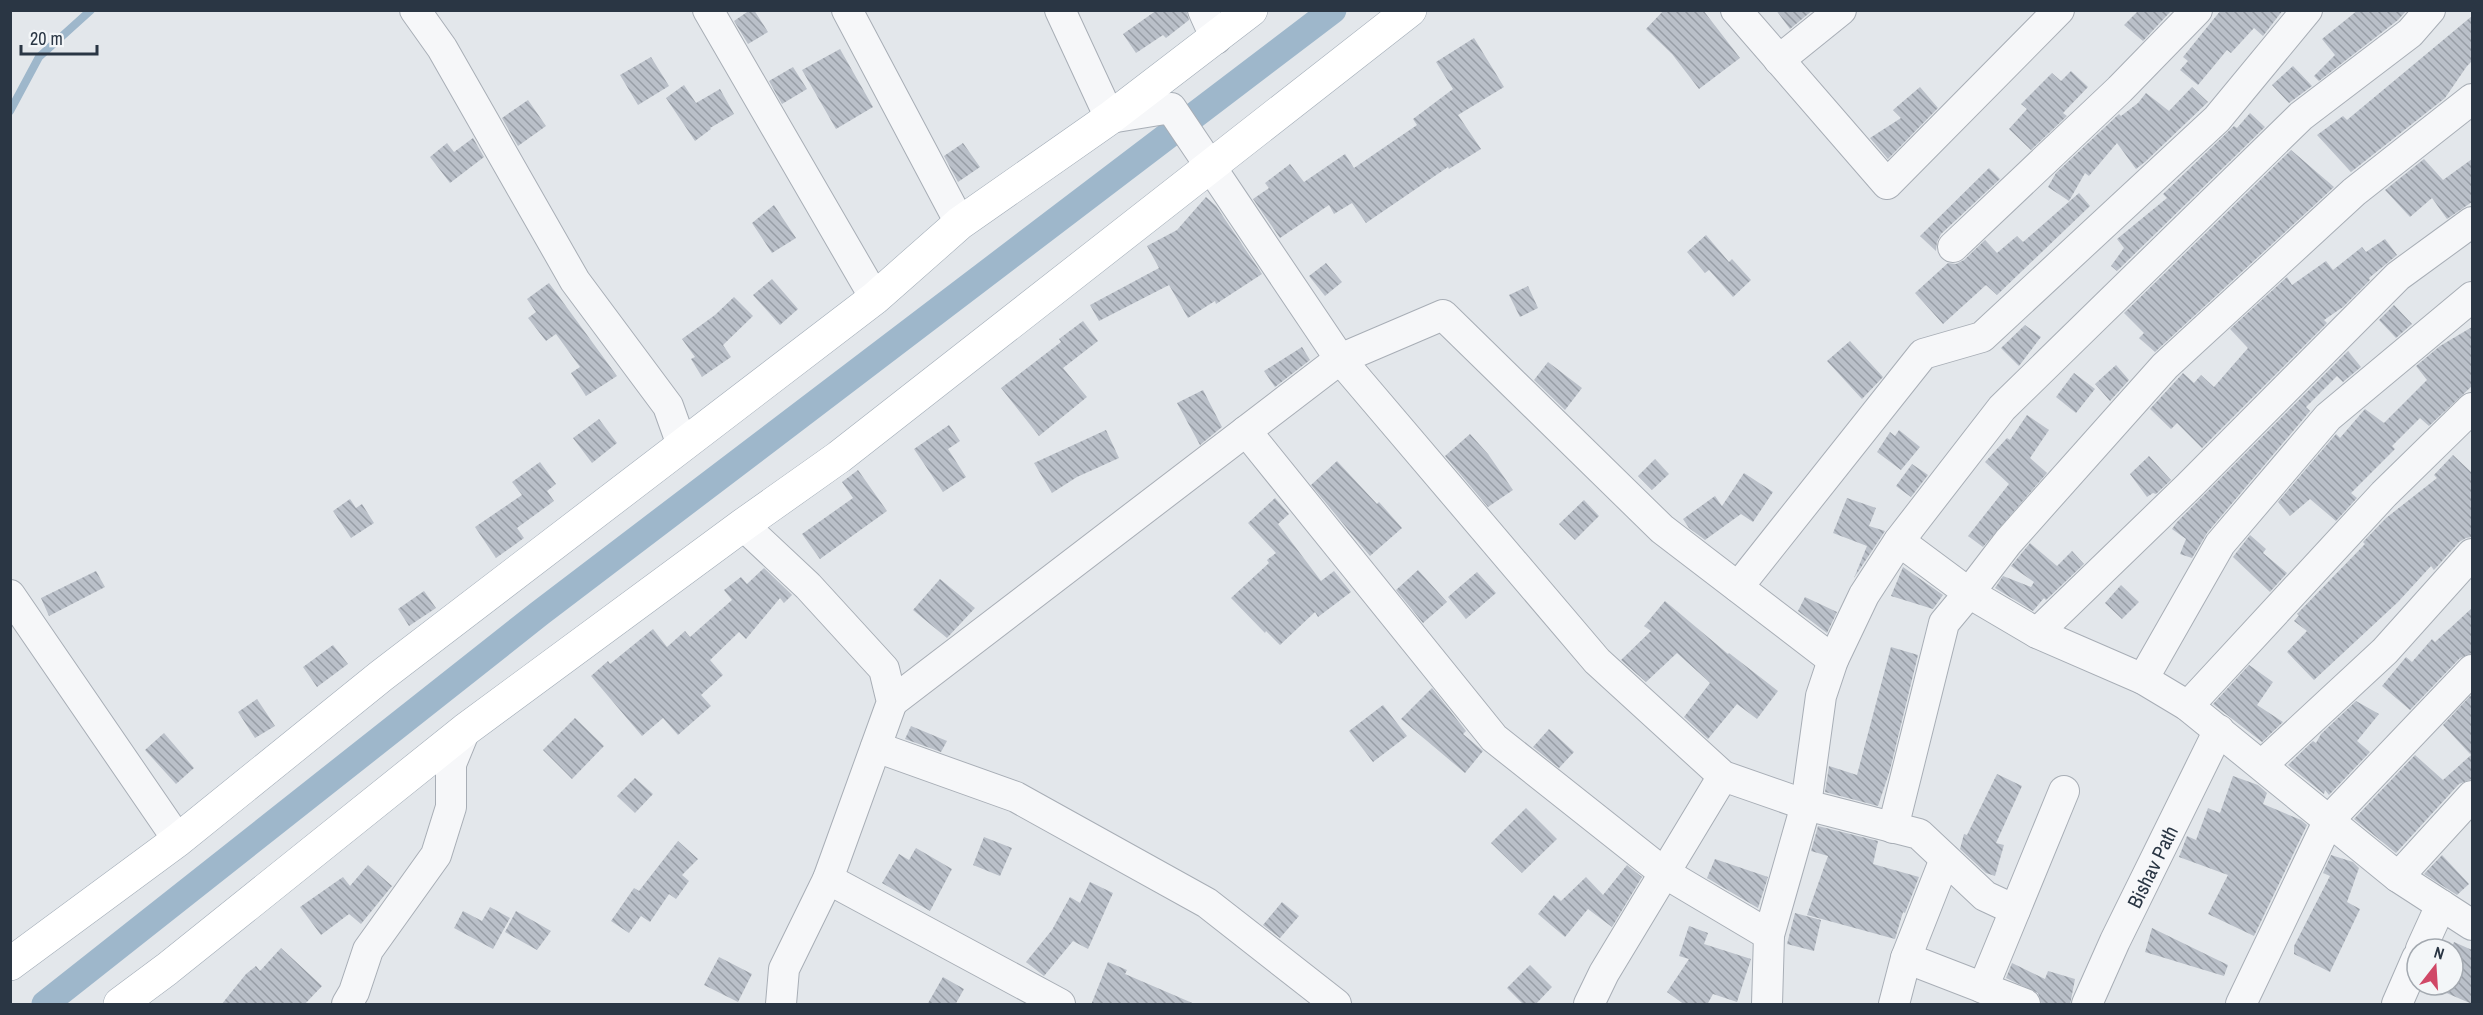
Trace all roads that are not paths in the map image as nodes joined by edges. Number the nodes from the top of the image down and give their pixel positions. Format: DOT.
graph roads {
  1 [pos="416,10"];
  2 [pos="708,10"];
  3 [pos="847,10"];
  4 [pos="1060,10"];
  5 [pos="1251,10"];
  6 [pos="1410,10"];
  7 [pos="1736,10"];
  8 [pos="1842,10"];
  9 [pos="2060,10"];
  10 [pos="2197,10"];
  11 [pos="2307,10"];
  12 [pos="2430,10"];
  13 [pos="1210,25"];
  14 [pos="1779,60"];
  15 [pos="2472,99"];
  16 [pos="1110,117"];
  17 [pos="1210,167"];
  18 [pos="2472,222"];
  19 [pos="960,223"];
  20 [pos="1953,248"];
  21 [pos="2472,297"];
  22 [pos="875,298"];
  23 [pos="1340,359"];
  24 [pos="2472,408"];
  25 [pos="1245,431"];
  26 [pos="682,445"];
  27 [pos="743,525"];
  28 [pos="1899,541"];
  29 [pos="2472,554"];
  30 [pos="1738,587"];
  31 [pos="1969,593"];
  32 [pos="10,595"];
  33 [pos="2037,633"];
  34 [pos="1833,660"];
  35 [pos="2472,670"];
  36 [pos="2143,679"];
  37 [pos="892,702"];
  38 [pos="2188,706"];
  39 [pos="465,729"];
  40 [pos="2219,730"];
  41 [pos="876,747"];
  42 [pos="2262,765"];
  43 [pos="1724,776"];
  44 [pos="2064,791"];
  45 [pos="2472,796"];
  46 [pos="1806,805"];
  47 [pos="2329,820"];
  48 [pos="1893,828"];
  49 [pos="178,840"];
  50 [pos="1945,859"];
  51 [pos="1663,872"];
  52 [pos="2398,878"];
  53 [pos="828,879"];
  54 [pos="2015,910"];
  55 [pos="2463,915"];
  56 [pos="1769,935"];
  57 [pos="2436,937"];
  58 [pos="1906,958"];
  59 [pos="10,964"];
  60 [pos="2405,986"];
  61 [pos="1983,988"];
  62 [pos="120,1005"];
  63 [pos="346,1005"];
  64 [pos="781,1005"];
  65 [pos="1060,1005"];
  66 [pos="1336,1005"];
  67 [pos="1589,1005"];
  68 [pos="1767,1005"];
  69 [pos="1894,1005"];
  70 [pos="2025,1005"];
  71 [pos="2087,1005"];
  72 [pos="2241,1005"];
  73 [pos="2397,1005"];
  1 -- 26 [label="street"];
  2 -- 22 [label="street"];
  3 -- 19 [label="street"];
  4 -- 16 [label="street"];
  5 -- 13 [label="main road"];
  6 -- 17 [label="main road"];
  7 -- 14 [label="street"];
  8 -- 14 [label="street"];
  9 -- 14 [label="street"];
  10 -- 20 [label="street"];
  11 -- 30 [label="street"];
  12 -- 28 [label="street"];
  13 -- 16 [label="main road"];
  15 -- 31 [label="street"];
  16 -- 17 [label="street"];
  16 -- 19 [label="main road"];
  17 -- 23 [label="street"];
  17 -- 27 [label="main road"];
  18 -- 33 [label="street"];
  19 -- 22 [label="main road"];
  21 -- 36 [label="street"];
  22 -- 26 [label="main road"];
  23 -- 25 [label="street"];
  23 -- 30 [label="street"];
  23 -- 43 [label="street"];
  24 -- 38 [label="street"];
  25 -- 37 [label="street"];
  25 -- 51 [label="street"];
  26 -- 49 [label="main road"];
  27 -- 37 [label="street"];
  27 -- 39 [label="main road"];
  28 -- 31 [label="street"];
  28 -- 34 [label="street"];
  29 -- 42 [label="street"];
  30 -- 34 [label="street"];
  31 -- 33 [label="street"];
  31 -- 48 [label="street"];
  32 -- 49 [label="street"];
  33 -- 36 [label="street"];
  34 -- 46 [label="street"];
  35 -- 47 [label="street"];
  36 -- 38 [label="street"];
  37 -- 41 [label="street"];
  38 -- 40 [label="street"];
  39 -- 62 [label="main road"];
  39 -- 63 [label="street"];
  40 -- 42 [label="street"];
  40 -- 71 [label="street, Bishav Path"];
  41 -- 53 [label="street"];
  41 -- 66 [label="street"];
  42 -- 47 [label="street"];
  43 -- 46 [label="street"];
  43 -- 51 [label="street"];
  44 -- 54 [label="street"];
  45 -- 52 [label="street"];
  46 -- 48 [label="street"];
  46 -- 56 [label="street"];
  47 -- 52 [label="street"];
  47 -- 72 [label="street"];
  48 -- 50 [label="street"];
  49 -- 59 [label="main road"];
  50 -- 54 [label="street"];
  50 -- 58 [label="street"];
  51 -- 56 [label="street"];
  51 -- 67 [label="street"];
  52 -- 55 [label="street"];
  53 -- 64 [label="street"];
  53 -- 65 [label="street"];
  54 -- 61 [label="street"];
  55 -- 57 [label="street"];
  56 -- 68 [label="street"];
  58 -- 61 [label="street"];
  58 -- 69 [label="street"];
  60 -- 73 [label="street"];
  61 -- 70 [label="street"];
}
